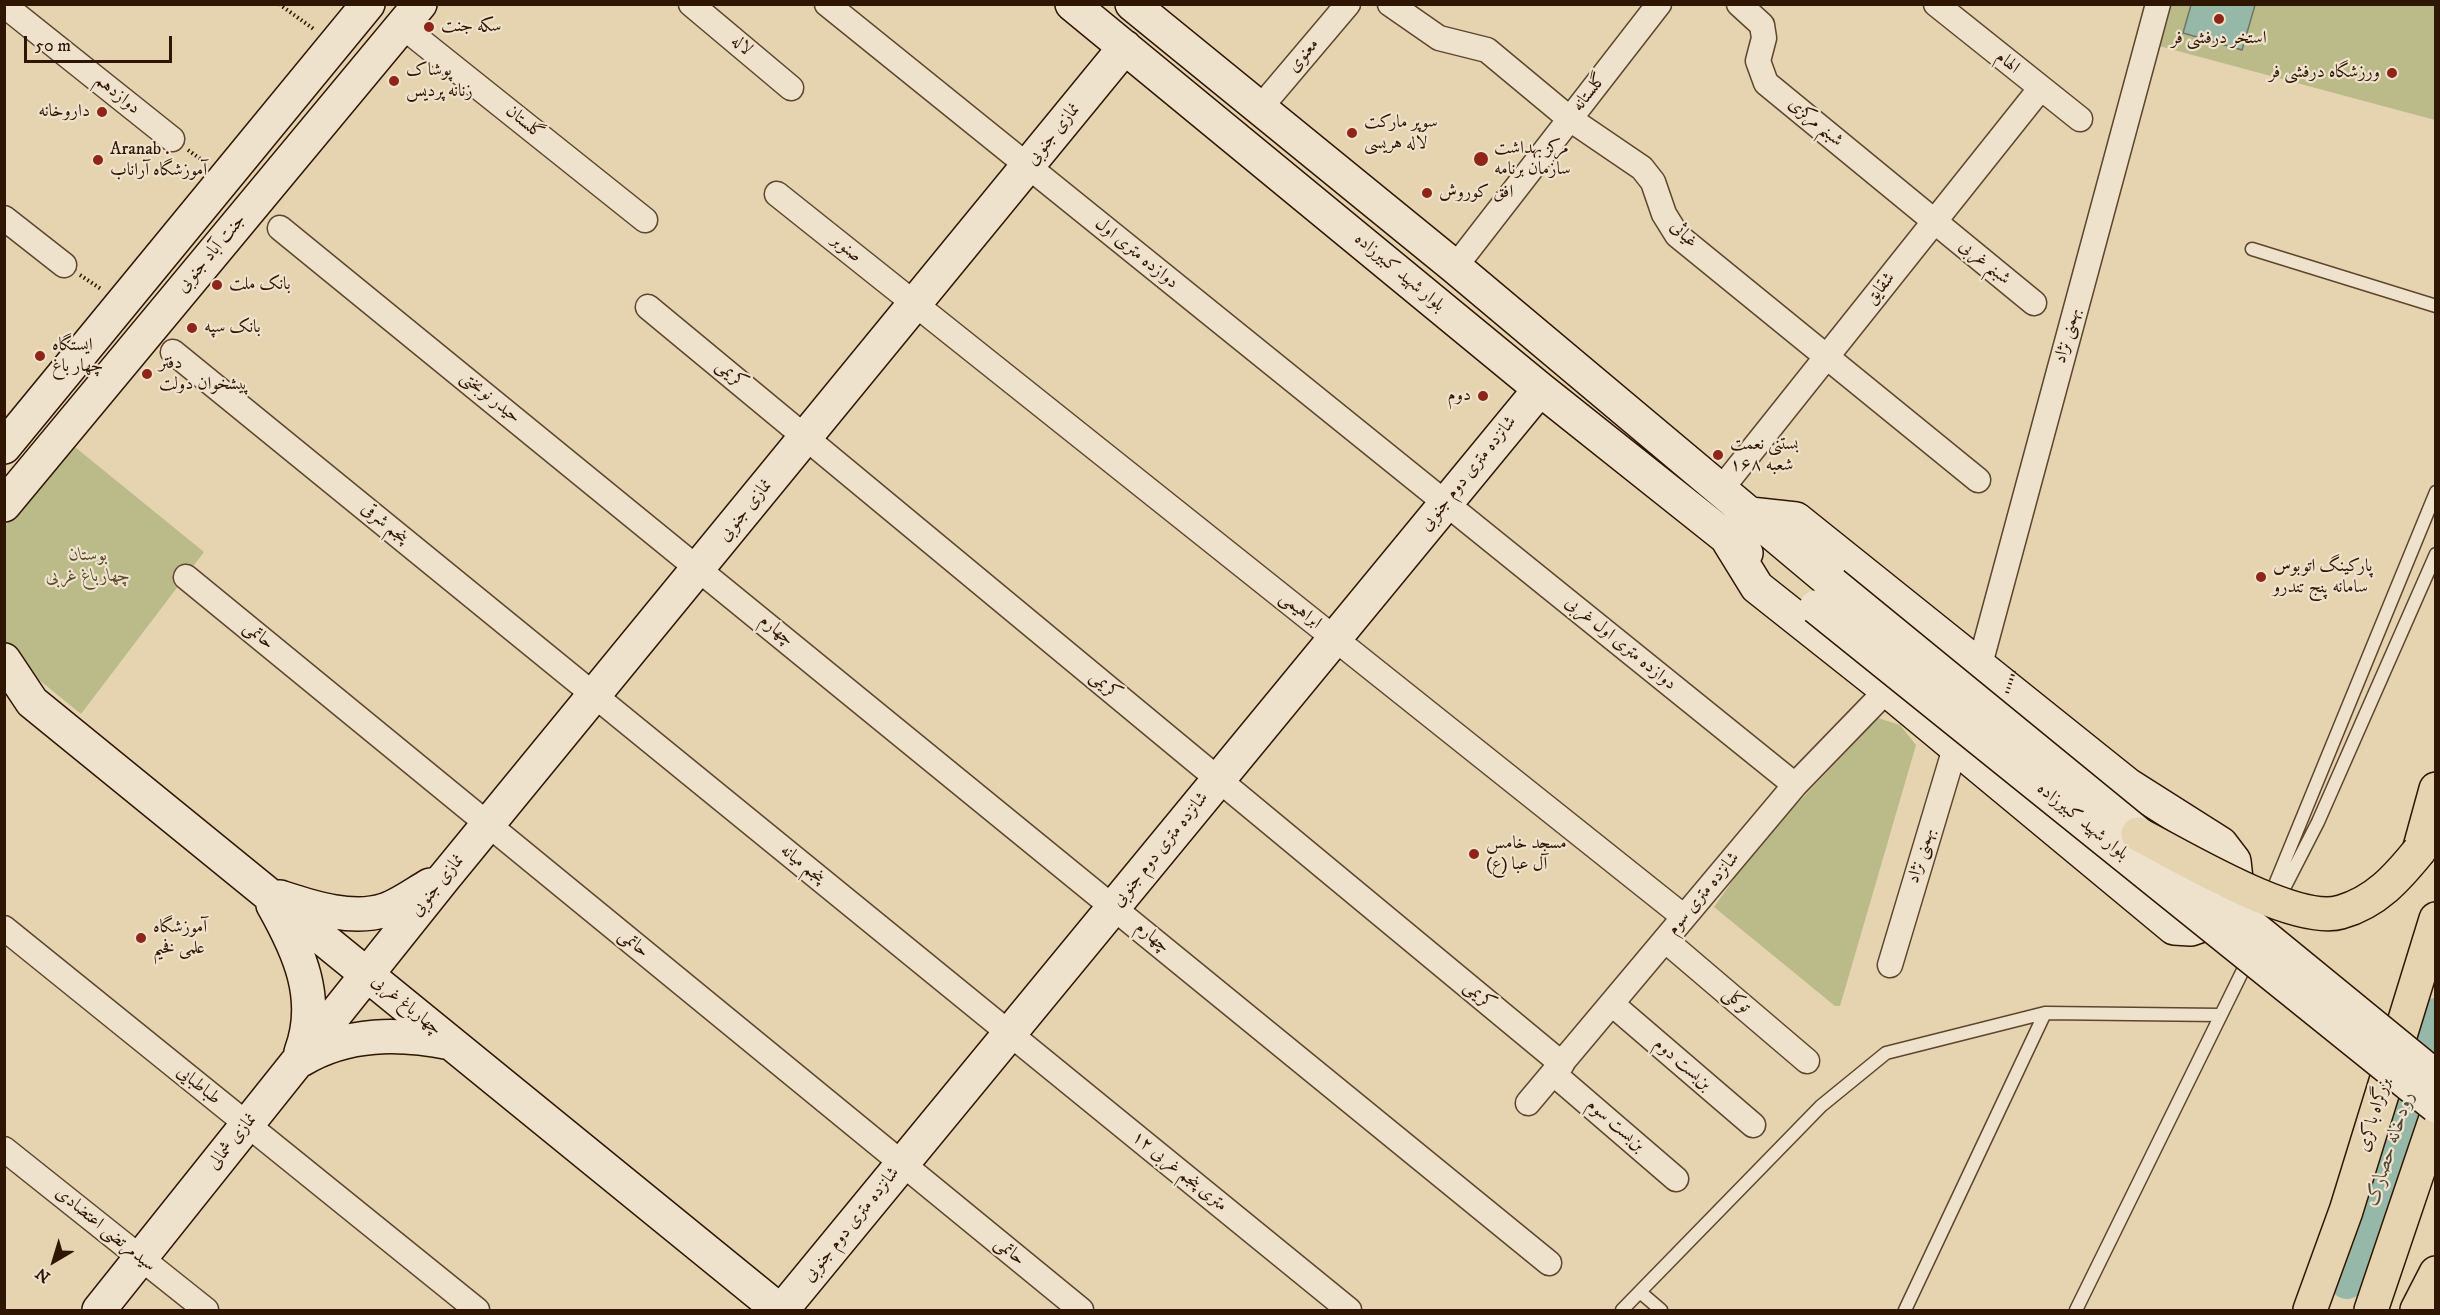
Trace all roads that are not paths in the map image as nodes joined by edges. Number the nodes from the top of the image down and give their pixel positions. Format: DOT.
graph roads {
  1 [pos="368,4"];
  2 [pos="691,4"];
  3 [pos="827,4"];
  4 [pos="1072,4"];
  5 [pos="1132,4"];
  6 [pos="1348,4"];
  7 [pos="1390,4"];
  8 [pos="1659,4"];
  9 [pos="1738,4"];
  10 [pos="1936,4"];
  11 [pos="2158,4"];
  12 [pos="4,5"];
  13 [pos="411,15"];
  14 [pos="1125,47"];
  15 [pos="791,88"];
  16 [pos="2040,89"];
  17 [pos="1260,108"];
  18 [pos="2080,119"];
  19 [pos="1570,120"];
  20 [pos="172,139"];
  21 [pos="1028,167"];
  22 [pos="777,194"];
  23 [pos="4,218"];
  24 [pos="645,220"];
  25 [pos="1934,223"];
  26 [pos="280,228"];
  27 [pos="2252,249"];
  28 [pos="64,265"];
  29 [pos="1455,267"];
  30 [pos="2034,303"];
  31 [pos="915,304"];
  32 [pos="2436,306"];
  33 [pos="648,307"];
  34 [pos="173,352"];
  35 [pos="1827,357"];
  36 [pos="1539,389"];
  37 [pos="806,438"];
  38 [pos="4,447"];
  39 [pos="1978,480"];
  40 [pos="1722,488"];
  41 [pos="2436,492"];
  42 [pos="1446,503"];
  43 [pos="4,505"];
  44 [pos="1750,514"];
  45 [pos="1728,540"];
  46 [pos="2436,554"];
  47 [pos="699,568"];
  48 [pos="186,577"];
  49 [pos="1825,596"];
  50 [pos="1334,639"];
  51 [pos="4,660"];
  52 [pos="1978,668"];
  53 [pos="1887,690"];
  54 [pos="595,696"];
  55 [pos="18,697"];
  56 [pos="1955,748"];
  57 [pos="1218,780"];
  58 [pos="1795,784"];
  59 [pos="2436,789"];
  60 [pos="489,825"];
  61 [pos="2138,834"];
  62 [pos="444,878"];
  63 [pos="267,893"];
  64 [pos="1114,907"];
  65 [pos="1684,918"];
  66 [pos="2436,919"];
  67 [pos="4,928"];
  68 [pos="1665,940"];
  69 [pos="1890,965"];
  70 [pos="2243,970"];
  71 [pos="367,974"];
  72 [pos="1612,1004"];
  73 [pos="2045,1013"];
  74 [pos="2220,1015"];
  75 [pos="1010,1034"];
  76 [pos="453,1044"];
  77 [pos="1807,1060"];
  78 [pos="297,1062"];
  79 [pos="1558,1069"];
  80 [pos="2436,1077"];
  81 [pos="1528,1103"];
  82 [pos="2436,1106"];
  83 [pos="2436,1118"];
  84 [pos="1753,1125"];
  85 [pos="247,1126"];
  86 [pos="4,1149"];
  87 [pos="902,1164"];
  88 [pos="1676,1179"];
  89 [pos="141,1258"];
  90 [pos="1549,1263"];
  91 [pos="2436,1273"];
  92 [pos="1640,1292"];
  93 [pos="99,1311"];
  94 [pos="206,1311"];
  95 [pos="477,1311"];
  96 [pos="781,1311"];
  97 [pos="1081,1311"];
  98 [pos="1349,1311"];
  99 [pos="1622,1311"];
  100 [pos="1661,1311"];
  101 [pos="1905,1311"];
  102 [pos="2076,1311"];
  103 [pos="2310,1311"];
  104 [pos="2371,1311"];
  105 [pos="2417,1311"];
  1 -- 38 [label="main road, جنت آباد جنوبی"];
  2 -- 15 [label="street, لاله"];
  3 -- 21 [label="street, دوازده متری اول"];
  4 -- 14 [label="main road, بلوار شهید کبیرزاده"];
  5 -- 17 [label="main road, بلوار شهید کبیرزاده"];
  6 -- 17 [label="street, معنوی"];
  7 -- 19 [label="street, غیاثی"];
  8 -- 19 [label="street, گلستانه"];
  9 -- 25 [label="street, شبنم مرکزی"];
  10 -- 16 [label="street, الهام"];
  11 -- 52 [label="street, بهمنی نژاد"];
  12 -- 20 [label="street, دوازدهم"];
  13 -- 24 [label="street, گلستان"];
  13 -- 43 [label="main road, جنت آباد جنوبی"];
  14 -- 21 [label="main road, نمازی جنوبی"];
  14 -- 36 [label="main road, بلوار شهید کبیرزاده"];
  16 -- 18 [label="street, الهام"];
  16 -- 25 [label="street, شقایق"];
  17 -- 29 [label="main road, بلوار شهید کبیرزاده"];
  19 -- 29 [label="street, گلستانه"];
  19 -- 35 [label="street, غیاثی"];
  21 -- 31 [label="main road, نمازی جنوبی"];
  21 -- 42 [label="street, دوازده متری اول"];
  22 -- 31 [label="street, صنوبر"];
  23 -- 28 [label="street"];
  25 -- 30 [label="street, شبنم غربی"];
  25 -- 35 [label="street, شقایق"];
  26 -- 47 [label="street, حیدر نوبختی"];
  27 -- 32 [label="lane"];
  29 -- 40 [label="main road, بلوار شهید کبیرزاده"];
  31 -- 37 [label="main road, نمازی جنوبی"];
  31 -- 50 [label="street, ابراهیمی"];
  33 -- 37 [label="street, کریمی"];
  34 -- 54 [label="street, پنجم شرقی"];
  35 -- 39 [label="street, غیاثی"];
  35 -- 40 [label="street, شقایق"];
  36 -- 42 [label="main road, شانزده متری دوم جنوبی"];
  36 -- 45 [label="main road, بلوار شهید کبیرزاده"];
  37 -- 47 [label="main road, نمازی جنوبی"];
  37 -- 57 [label="street, کریمی"];
  40 -- 44 [label="main road, بلوار شهید کبیرزاده"];
  41 -- 70 [label="lane"];
  42 -- 50 [label="main road, شانزده متری دوم جنوبی"];
  42 -- 58 [label="street, دوازده متری اول غربی"];
  44 -- 49 [label="main road, بلوار شهید کبیرزاده"];
  44 -- 52 [label="main road"];
  45 -- 49 [label="main road, بلوار شهید کبیرزاده"];
  45 -- 53 [label="main road, بلوار شهید کبیرزاده"];
  46 -- 70 [label="lane"];
  47 -- 54 [label="main road, نمازی جنوبی"];
  47 -- 64 [label="street, چهارم"];
  48 -- 60 [label="street, حاتمی"];
  49 -- 61 [label="main road, بلوار شهید کبیرزاده, bridge"];
  49 -- 82 [label="main road, بلوار شهید کبیرزاده, bridge"];
  50 -- 57 [label="main road, شانزده متری دوم جنوبی"];
  50 -- 65 [label="street, ابراهیمی"];
  51 -- 55 [label="main road, چهارباغ غربی"];
  52 -- 56 [label="main road, بلوار شهید کبیرزاده"];
  53 -- 56 [label="main road, بلوار شهید کبیرزاده"];
  53 -- 58 [label="street, شانزده متری سوم"];
  54 -- 60 [label="main road, نمازی جنوبی"];
  54 -- 75 [label="street, پنجم میانه"];
  55 -- 63 [label="main road, چهارباغ غربی"];
  56 -- 69 [label="street, بهمنی نژاد"];
  57 -- 64 [label="main road, شانزده متری دوم جنوبی"];
  57 -- 79 [label="street, کریمی"];
  58 -- 65 [label="street, شانزده متری سوم"];
  59 -- 61 [label="highway, bridge"];
  60 -- 62 [label="main road, نمازی جنوبی"];
  60 -- 87 [label="street, حاتمی"];
  61 -- 80 [label="main road, بلوار شهید کبیرزاده, bridge"];
  62 -- 63 [label="main road"];
  62 -- 71 [label="main road, نمازی جنوبی"];
  63 -- 71 [label="main road, چهارباغ غربی"];
  63 -- 78 [label="main road"];
  64 -- 75 [label="main road, شانزده متری دوم جنوبی"];
  64 -- 90 [label="street, چهارم"];
  65 -- 68 [label="street, شانزده متری سوم"];
  66 -- 103 [label="highway, بزرگراه باکری"];
  67 -- 85 [label="street, طباطبایی"];
  68 -- 72 [label="street, شانزده متری سوم"];
  68 -- 77 [label="street, توکلی"];
  70 -- 74 [label="lane"];
  71 -- 76 [label="main road, چهارباغ غربی"];
  71 -- 78 [label="main road, نمازی شمالی"];
  72 -- 79 [label="street, شانزده متری سوم"];
  72 -- 84 [label="street, بن‌بست دوم"];
  73 -- 74 [label="lane"];
  73 -- 92 [label="lane"];
  73 -- 101 [label="lane"];
  74 -- 102 [label="lane"];
  75 -- 87 [label="main road, شانزده متری دوم جنوبی"];
  75 -- 98 [label="street, ۱۲ متری پنجم غربی"];
  76 -- 78 [label="main road"];
  76 -- 96 [label="main road, چهارباغ غربی"];
  78 -- 85 [label="main road, نمازی شمالی"];
  79 -- 81 [label="street, شانزده متری سوم"];
  79 -- 88 [label="street, بن‌بست سوم"];
  83 -- 104 [label="highway"];
  85 -- 89 [label="main road, نمازی شمالی"];
  85 -- 95 [label="street, طباطبایی"];
  86 -- 89 [label="street, سیدمرتضی اعتضادی"];
  87 -- 96 [label="main road, شانزده متری دوم جنوبی"];
  87 -- 97 [label="street, حاتمی"];
  89 -- 93 [label="main road, نمازی شمالی"];
  89 -- 94 [label="street, سیدمرتضی اعتضادی"];
  91 -- 105 [label="highway"];
  92 -- 99 [label="lane"];
  92 -- 100 [label="lane"];
}
